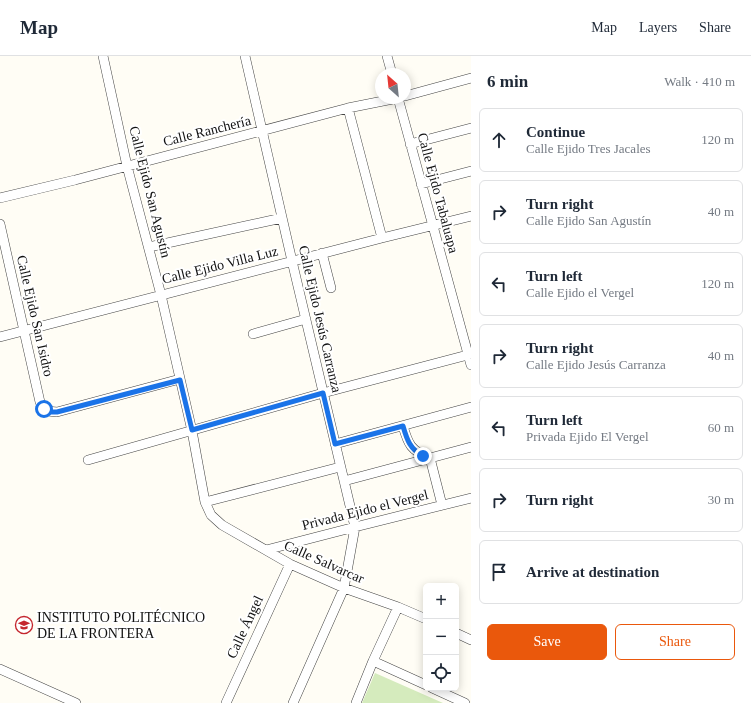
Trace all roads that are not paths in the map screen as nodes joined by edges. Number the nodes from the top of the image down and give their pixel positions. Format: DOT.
graph roads {
  1 [pos="103,56"];
  2 [pos="245,56"];
  3 [pos="387,56"];
  4 [pos="390,68"];
  5 [pos="471,78"];
  6 [pos="411,94"];
  7 [pos="375,103"];
  8 [pos="400,104"];
  9 [pos="348,108"];
  10 [pos="471,128"];
  11 [pos="263,131"];
  12 [pos="410,144"];
  13 [pos="127,166"];
  14 [pos="471,171"];
  15 [pos="421,184"];
  16 [pos="0,198"];
  17 [pos="471,216"];
  18 [pos="282,218"];
  19 [pos="0,224"];
  20 [pos="433,226"];
  21 [pos="382,238"];
  22 [pos="149,247"];
  23 [pos="322,253"];
  24 [pos="292,261"];
  25 [pos="331,288"];
  26 [pos="161,295"];
  27 [pos="306,319"];
  28 [pos="25,330"];
  29 [pos="253,334"];
  30 [pos="0,337"];
  31 [pos="469,354"];
  32 [pos="471,365"];
  33 [pos="180,380"];
  34 [pos="323,393"];
  35 [pos="471,407"];
  36 [pos="403,426"];
  37 [pos="192,430"];
  38 [pos="335,444"];
  39 [pos="471,447"];
  40 [pos="430,458"];
  41 [pos="88,460"];
  42 [pos="340,467"];
  43 [pos="344,481"];
  44 [pos="471,498"];
  45 [pos="205,502"];
  46 [pos="442,505"];
  47 [pos="216,520"];
  48 [pos="355,527"];
  49 [pos="266,550"];
  50 [pos="290,564"];
  51 [pos="344,588"];
  52 [pos="398,607"];
  53 [pos="424,619"];
  54 [pos="459,634"];
  55 [pos="471,640"];
  56 [pos="373,661"];
  57 [pos="0,669"];
  58 [pos="423,684"];
  59 [pos="439,691"];
  60 [pos="76,703"];
  61 [pos="226,703"];
  62 [pos="293,703"];
  63 [pos="356,703"];
  64 [pos="465,703"];
  1 -- 13 [label="street, Calle Ejido San Agustín"];
  2 -- 11 [label="street, Calle Ejido Jesús Carranza"];
  3 -- 4 [label="street"];
  5 -- 6 [label="street"];
  7 -- 9 [label="street, Calle Ranchería"];
  8 -- 12 [label="street, Calle Ejido Tabaluapa"];
  9 -- 11 [label="street, Calle Ranchería"];
  9 -- 21 [label="street"];
  10 -- 12 [label="street"];
  11 -- 13 [label="street, Calle Ranchería"];
  11 -- 18 [label="street, Calle Ejido Jesús Carranza"];
  12 -- 15 [label="street, Calle Ejido Tabaluapa"];
  13 -- 16 [label="street, Calle Ranchería"];
  13 -- 22 [label="street, Calle Ejido San Agustín"];
  14 -- 15 [label="street"];
  15 -- 20 [label="street, Calle Ejido Tabaluapa"];
  17 -- 20 [label="street, Calle Ejido Villa Luz"];
  18 -- 22 [label="street"];
  18 -- 24 [label="street, Calle Ejido Jesús Carranza"];
  19 -- 28 [label="street, Calle Ejido San Isidro"];
  20 -- 21 [label="street, Calle Ejido Villa Luz"];
  20 -- 31 [label="street, Calle Ejido Tabaluapa"];
  21 -- 23 [label="street, Calle Ejido Villa Luz"];
  22 -- 26 [label="street, Calle Ejido San Agustín"];
  23 -- 24 [label="street, Calle Ejido Villa Luz"];
  23 -- 25 [label="street"];
  24 -- 26 [label="street, Calle Ejido Villa Luz"];
  24 -- 27 [label="street, Calle Ejido Jesús Carranza"];
  26 -- 28 [label="street, Calle Ejido Villa Luz"];
  26 -- 33 [label="street, Calle Ejido San Agustín"];
  27 -- 29 [label="street"];
  27 -- 34 [label="street, Calle Ejido Jesús Carranza"];
  28 -- 30 [label="street, Calle Ejido Villa Luz"];
  28 -- 33 [label="street, Calle Ejido San Isidro"];
  31 -- 32 [label="street, Calle Ejido Tabaluapa"];
  31 -- 34 [label="street"];
  33 -- 37 [label="street, Calle Ejido San Agustín"];
  34 -- 37 [label="street"];
  34 -- 38 [label="street, Calle Ejido Jesús Carranza"];
  35 -- 36 [label="street"];
  36 -- 38 [label="street"];
  36 -- 40 [label="street"];
  37 -- 41 [label="street"];
  37 -- 45 [label="street, Calle Ejido San Agustín"];
  38 -- 42 [label="street, Calle Ejido Jesús Carranza"];
  39 -- 40 [label="street"];
  40 -- 43 [label="street"];
  40 -- 46 [label="street"];
  42 -- 43 [label="street, Calle Ejido Jesús Carranza"];
  42 -- 45 [label="street"];
  43 -- 48 [label="street, Calle Ejido Jesús Carranza"];
  44 -- 46 [label="street, Privada Ejido el Vergel"];
  45 -- 47 [label="street, Calle Ejido San Agustín"];
  46 -- 48 [label="street, Privada Ejido el Vergel"];
  47 -- 49 [label="street, Calle Salvarcar"];
  48 -- 49 [label="street, Privada Ejido el Vergel"];
  48 -- 51 [label="street, Calle Ejido Jesús Carranza"];
  49 -- 50 [label="street, Calle Salvarcar"];
  50 -- 51 [label="street, Calle Salvarcar"];
  50 -- 61 [label="street, Calle Ángel"];
  51 -- 52 [label="street, Calle Salvarcar"];
  51 -- 62 [label="street, Calle Ejido Jesús Carranza"];
  52 -- 53 [label="street, Calle Salvarcar"];
  52 -- 56 [label="street"];
  54 -- 55 [label="street"];
  56 -- 58 [label="street"];
  56 -- 63 [label="street"];
  57 -- 60 [label="street"];
  59 -- 64 [label="street"];
}
